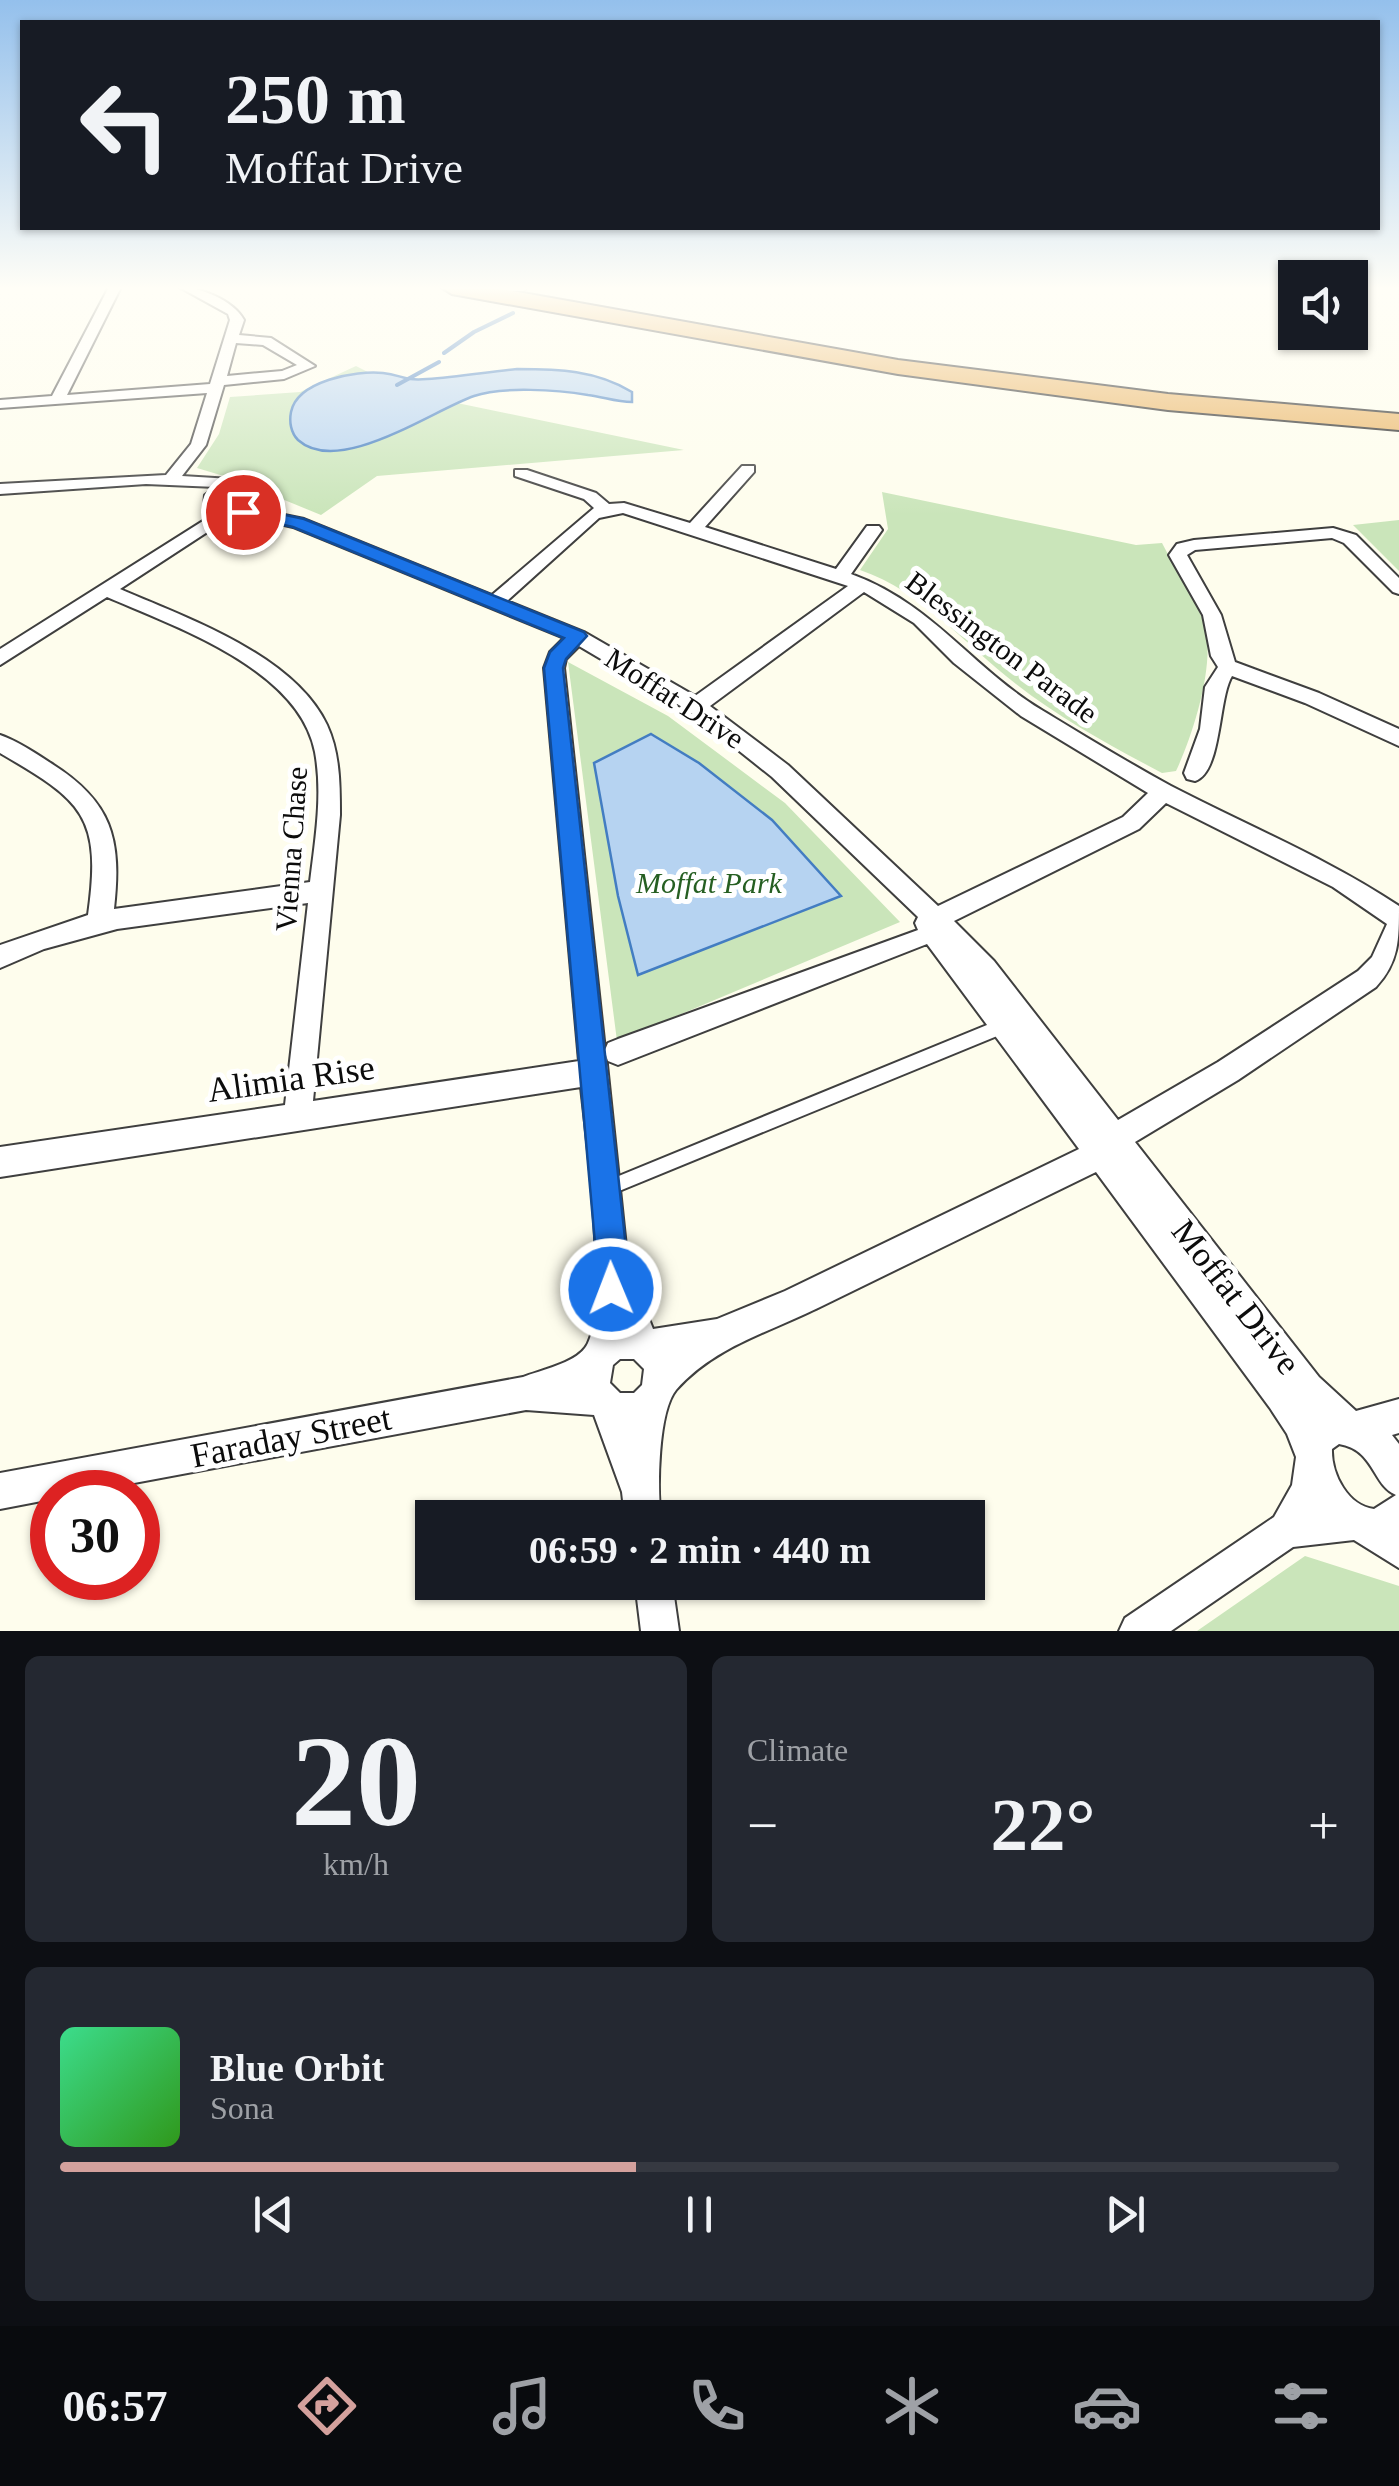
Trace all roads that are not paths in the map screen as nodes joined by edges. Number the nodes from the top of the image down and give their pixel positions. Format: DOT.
graph roads {
  1 [pos="77,363"];
  2 [pos="224,363"];
  3 [pos="303,363"];
  4 [pos="882,363"];
  5 [pos="1003,363"];
  6 [pos="218,384"];
  7 [pos="58,400"];
  8 [pos="1399,402"];
  9 [pos="0,404"];
  10 [pos="1399,422"];
  11 [pos="748,469"];
  12 [pos="522,473"];
  13 [pos="171,479"];
  14 [pos="236,483"];
  15 [pos="0,489"];
  16 [pos="266,496"];
  17 [pos="0,501"];
  18 [pos="210,502"];
  19 [pos="605,509"];
  20 [pos="237,512"];
  21 [pos="298,523"];
  22 [pos="693,530"];
  23 [pos="873,530"];
  24 [pos="840,576"];
  25 [pos="863,584"];
  26 [pos="1399,588"];
  27 [pos="106,590"];
  28 [pos="495,602"];
  29 [pos="577,636"];
  30 [pos="0,642"];
  31 [pos="0,658"];
  32 [pos="1228,667"];
  33 [pos="696,706"];
  34 [pos="1399,738"];
  35 [pos="0,742"];
  36 [pos="1195,773"];
  37 [pos="1162,791"];
  38 [pos="321,891"];
  39 [pos="100,920"];
  40 [pos="1399,922"];
  41 [pos="927,927"];
  42 [pos="0,957"];
  43 [pos="1005,1025"];
  44 [pos="618,1052"];
  45 [pos="593,1072"];
  46 [pos="298,1116"];
  47 [pos="1108,1146"];
  48 [pos="0,1162"];
  49 [pos="604,1189"];
  50 [pos="613,1266"];
  51 [pos="718,1335"];
  52 [pos="645,1344"];
  53 [pos="601,1356"];
  54 [pos="655,1390"];
  55 [pos="523,1394"];
  56 [pos="604,1403"];
  57 [pos="1399,1416"];
  58 [pos="1351,1428"];
  59 [pos="1312,1456"];
  60 [pos="1399,1479"];
  61 [pos="0,1492"];
  62 [pos="639,1500"];
  63 [pos="642,1500"];
  64 [pos="1375,1520"];
  65 [pos="1287,1530"];
  66 [pos="1399,1550"];
  67 [pos="656,1600"];
  68 [pos="660,1631"];
  69 [pos="1138,1631"];
  1 -- 7 [label="street"];
  2 -- 6 [label="street"];
  3 -- 6 [label="street"];
  4 -- 10 [label="highway"];
  5 -- 8 [label="highway"];
  6 -- 7 [label="street"];
  6 -- 13 [label="street"];
  7 -- 9 [label="street"];
  11 -- 22 [label="street"];
  12 -- 19 [label="street, Blessington Parade"];
  13 -- 14 [label="street"];
  13 -- 15 [label="street"];
  14 -- 16 [label="street, Moffat Drive"];
  14 -- 18 [label="street"];
  16 -- 20 [label="street"];
  16 -- 21 [label="street, Moffat Drive"];
  17 -- 18 [label="street, Moffat Drive"];
  18 -- 20 [label="street, Moffat Drive"];
  18 -- 30 [label="street"];
  19 -- 22 [label="street, Blessington Parade"];
  19 -- 28 [label="street"];
  20 -- 21 [label="street, Moffat Drive"];
  20 -- 27 [label="street"];
  21 -- 28 [label="street, Moffat Drive"];
  22 -- 24 [label="street, Blessington Parade"];
  23 -- 24 [label="street"];
  24 -- 25 [label="street, Blessington Parade"];
  25 -- 33 [label="street"];
  25 -- 37 [label="street, Blessington Parade"];
  26 -- 32 [label="street"];
  27 -- 31 [label="street"];
  27 -- 38 [label="street, Vienna Chase"];
  28 -- 29 [label="street, Moffat Drive"];
  29 -- 33 [label="street, Moffat Drive"];
  29 -- 45 [label="street"];
  32 -- 34 [label="street"];
  32 -- 36 [label="street"];
  33 -- 41 [label="street, Moffat Drive"];
  35 -- 39 [label="street"];
  37 -- 40 [label="street, Blessington Parade"];
  37 -- 41 [label="street"];
  38 -- 39 [label="street"];
  38 -- 46 [label="street, Vienna Chase"];
  39 -- 42 [label="street"];
  40 -- 47 [label="street"];
  41 -- 43 [label="street, Moffat Drive"];
  41 -- 44 [label="street"];
  41 -- 47 [label="street, Moffat Drive"];
  43 -- 47 [label="street, Moffat Drive"];
  43 -- 49 [label="lane"];
  45 -- 46 [label="street, Alimia Rise"];
  45 -- 49 [label="street"];
  46 -- 48 [label="street, Alimia Rise"];
  47 -- 51 [label="street"];
  47 -- 58 [label="street, Moffat Drive"];
  47 -- 59 [label="street, Moffat Drive"];
  49 -- 50 [label="street"];
  50 -- 52 [label="street"];
  50 -- 53 [label="street"];
  51 -- 52 [label="street"];
  51 -- 54 [label="street"];
  52 -- 53 [label="street"];
  52 -- 54 [label="street"];
  53 -- 55 [label="street, Faraday Street"];
  53 -- 56 [label="street"];
  54 -- 56 [label="street"];
  54 -- 63 [label="street"];
  55 -- 56 [label="street, Faraday Street"];
  55 -- 61 [label="street, Faraday Street"];
  56 -- 62 [label="street"];
  57 -- 58 [label="street"];
  58 -- 59 [label="street"];
  58 -- 60 [label="street, Moffat Drive"];
  59 -- 64 [label="street, Moffat Drive"];
  59 -- 65 [label="street"];
  64 -- 65 [label="street"];
  64 -- 66 [label="street"];
  65 -- 69 [label="street"];
  67 -- 68 [label="street"];
}
